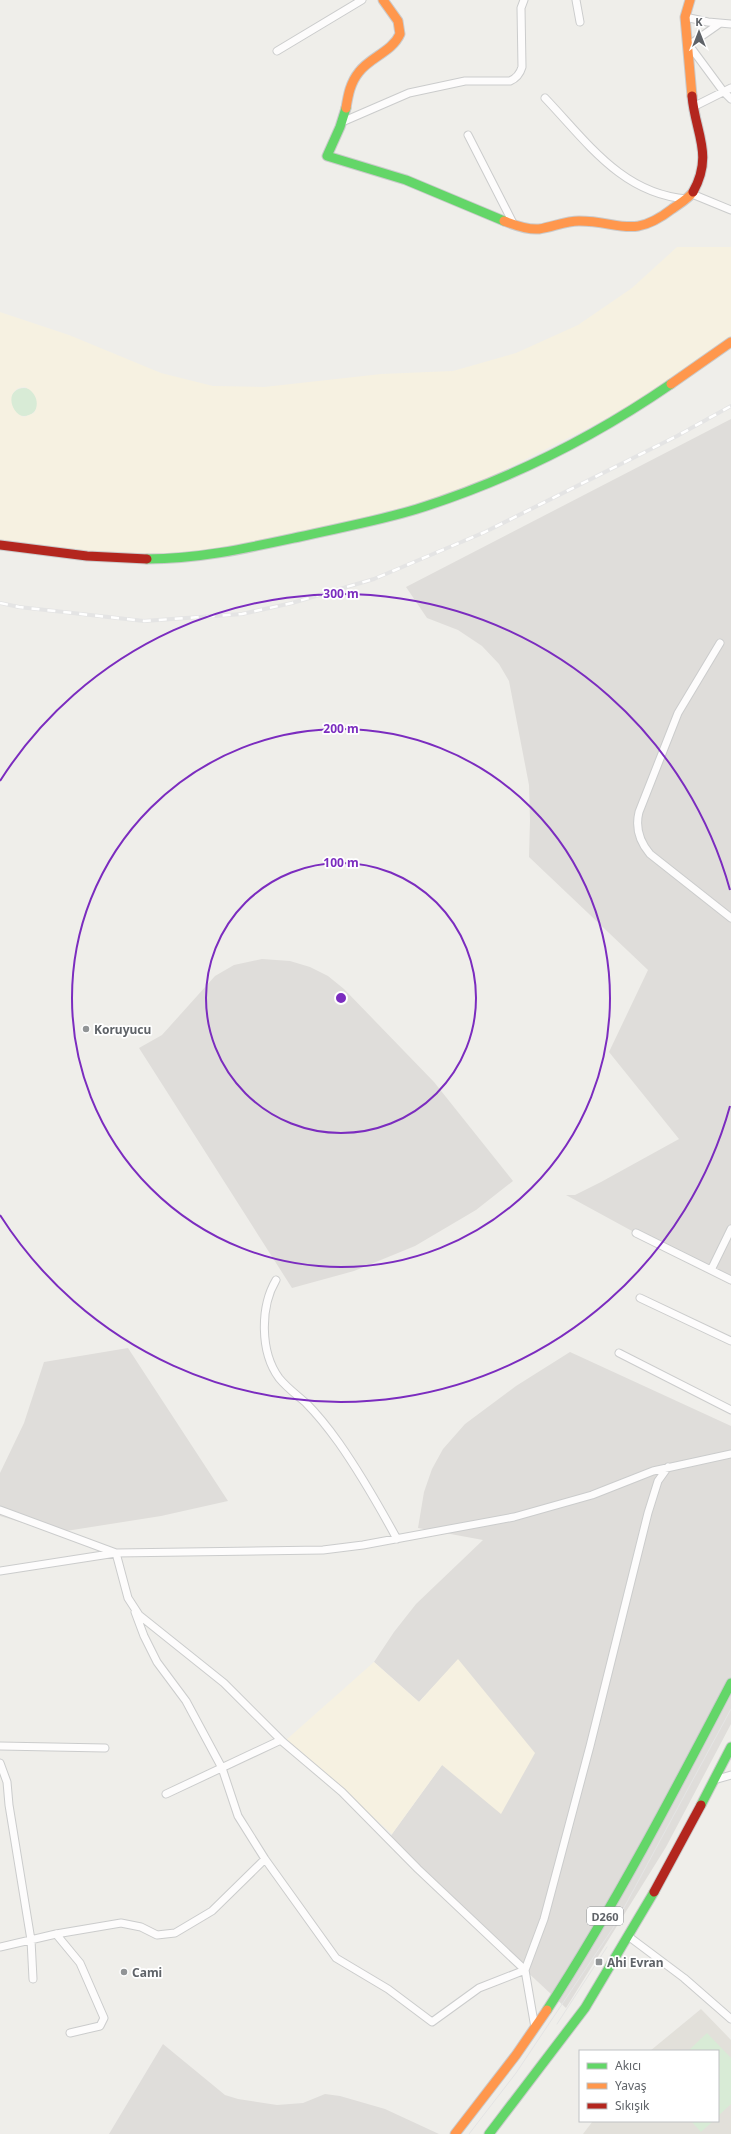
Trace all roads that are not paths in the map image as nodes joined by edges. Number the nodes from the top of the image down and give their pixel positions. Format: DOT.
graph roads {
  1 [pos="362,0"];
  2 [pos="383,0"];
  3 [pos="524,0"];
  4 [pos="576,0"];
  5 [pos="690,0"];
  6 [pos="685,17"];
  7 [pos="580,22"];
  8 [pos="719,24"];
  9 [pos="731,24"];
  10 [pos="689,45"];
  11 [pos="278,51"];
  12 [pos="731,88"];
  13 [pos="723,91"];
  14 [pos="546,98"];
  15 [pos="731,99"];
  16 [pos="693,107"];
  17 [pos="342,122"];
  18 [pos="468,135"];
  19 [pos="689,196"];
  20 [pos="731,210"];
  21 [pos="514,225"];
  22 [pos="731,342"];
  23 [pos="0,545"];
  24 [pos="720,643"];
  25 [pos="731,918"];
  26 [pos="731,1229"];
  27 [pos="636,1233"];
  28 [pos="711,1270"];
  29 [pos="276,1280"];
  30 [pos="731,1280"];
  31 [pos="640,1298"];
  32 [pos="731,1341"];
  33 [pos="619,1353"];
  34 [pos="731,1410"];
  35 [pos="731,1454"];
  36 [pos="668,1467"];
  37 [pos="0,1510"];
  38 [pos="397,1539"];
  39 [pos="116,1553"];
  40 [pos="0,1571"];
  41 [pos="135,1610"];
  42 [pos="731,1683"];
  43 [pos="281,1740"];
  44 [pos="0,1746"];
  45 [pos="731,1747"];
  46 [pos="105,1748"];
  47 [pos="0,1763"];
  48 [pos="222,1768"];
  49 [pos="731,1775"];
  50 [pos="714,1780"];
  51 [pos="166,1794"];
  52 [pos="265,1859"];
  53 [pos="56,1934"];
  54 [pos="628,1936"];
  55 [pos="31,1940"];
  56 [pos="0,1948"];
  57 [pos="525,1970"];
  58 [pos="33,1979"];
  59 [pos="731,2019"];
  60 [pos="535,2028"];
  61 [pos="70,2033"];
  62 [pos="455,2134"];
  63 [pos="489,2134"];
  1 -- 11 [label="street"];
  2 -- 17 [label="main road"];
  3 -- 17 [label="street"];
  4 -- 7 [label="street"];
  5 -- 6 [label="main road"];
  6 -- 8 [label="street"];
  6 -- 10 [label="main road"];
  8 -- 9 [label="street"];
  8 -- 10 [label="street"];
  10 -- 13 [label="street"];
  10 -- 16 [label="main road"];
  12 -- 13 [label="street"];
  13 -- 15 [label="street"];
  13 -- 16 [label="street"];
  14 -- 19 [label="street"];
  16 -- 19 [label="main road"];
  17 -- 21 [label="main road"];
  18 -- 21 [label="street"];
  19 -- 20 [label="street"];
  19 -- 21 [label="main road"];
  22 -- 23 [label="main road"];
  24 -- 25 [label="street"];
  26 -- 28 [label="street"];
  27 -- 28 [label="street"];
  28 -- 30 [label="street"];
  29 -- 38 [label="street"];
  31 -- 32 [label="street"];
  33 -- 34 [label="street"];
  35 -- 36 [label="street"];
  36 -- 38 [label="street"];
  36 -- 57 [label="street"];
  37 -- 39 [label="street"];
  38 -- 39 [label="street"];
  39 -- 40 [label="street"];
  39 -- 41 [label="street"];
  41 -- 43 [label="street"];
  41 -- 48 [label="street"];
  42 -- 60 [label="main road, D260"];
  43 -- 48 [label="street"];
  43 -- 57 [label="street"];
  44 -- 46 [label="street"];
  45 -- 50 [label="main road, D260"];
  47 -- 55 [label="street"];
  48 -- 51 [label="street"];
  48 -- 52 [label="street"];
  49 -- 50 [label="street"];
  50 -- 54 [label="main road, D260"];
  52 -- 53 [label="street"];
  52 -- 57 [label="street"];
  53 -- 55 [label="street"];
  53 -- 61 [label="street"];
  54 -- 59 [label="street"];
  54 -- 63 [label="main road, D260"];
  55 -- 56 [label="street"];
  55 -- 58 [label="street"];
  57 -- 60 [label="street"];
  60 -- 62 [label="main road, D260"];
}
